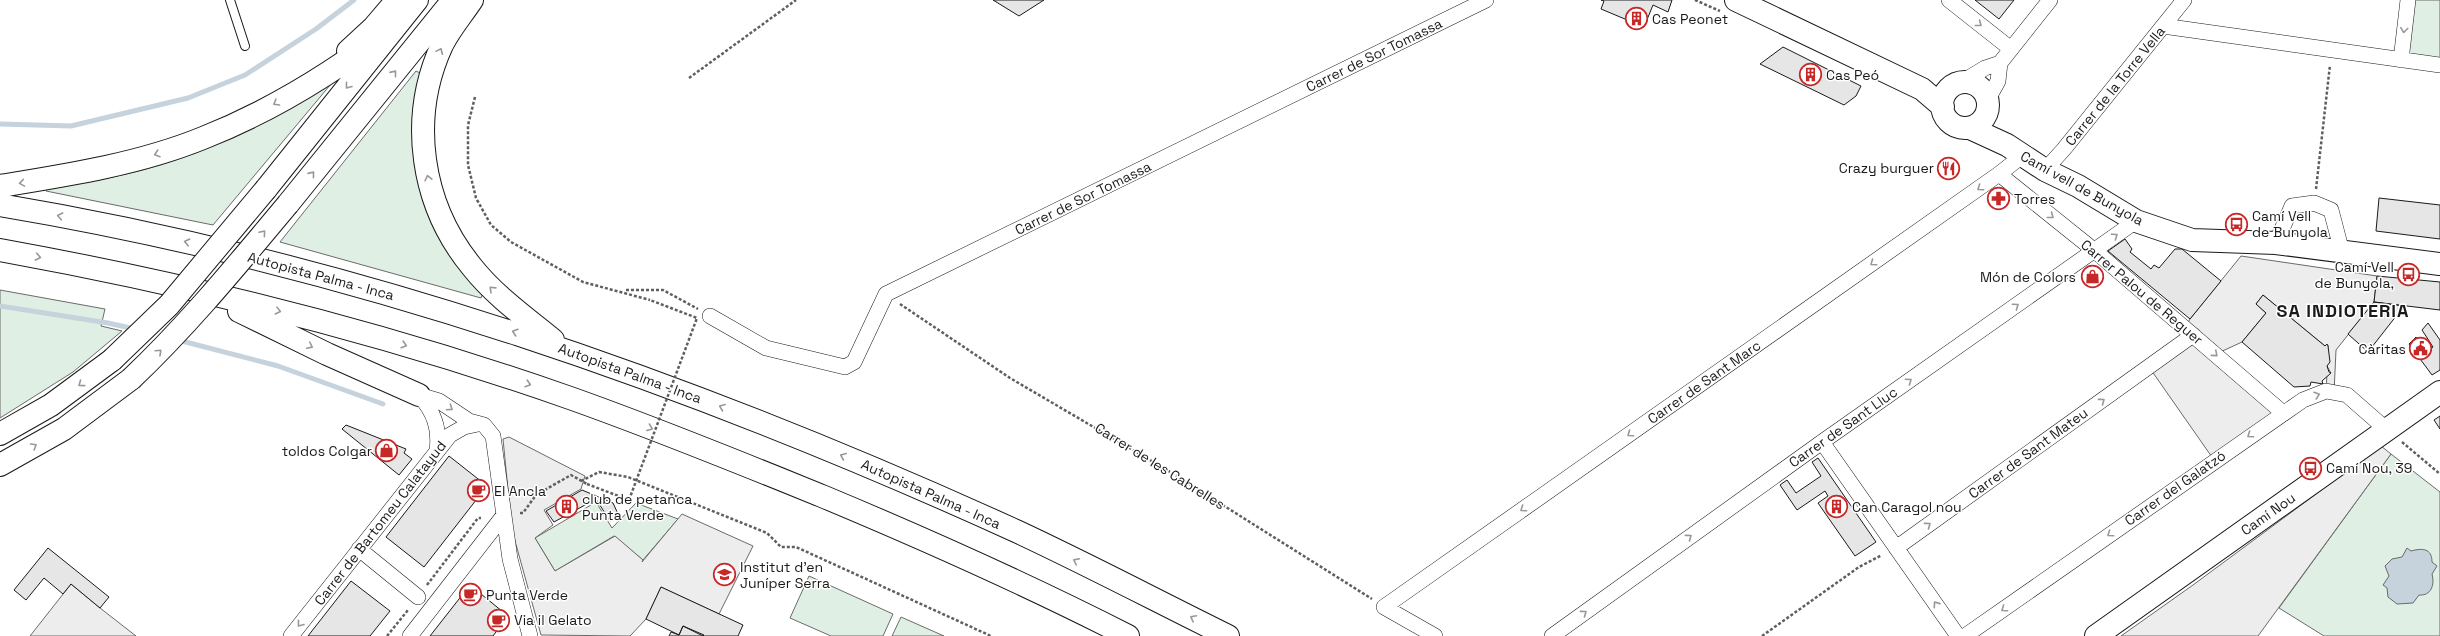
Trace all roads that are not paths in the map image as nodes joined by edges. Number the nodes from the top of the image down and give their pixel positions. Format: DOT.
graph roads {
  1 [pos="230,0"];
  2 [pos="397,0"];
  3 [pos="417,0"];
  4 [pos="453,0"];
  5 [pos="472,0"];
  6 [pos="1486,0"];
  7 [pos="1736,0"];
  8 [pos="1948,0"];
  9 [pos="2050,0"];
  10 [pos="2184,0"];
  11 [pos="2408,0"];
  12 [pos="398,23"];
  13 [pos="2163,26"];
  14 [pos="245,46"];
  15 [pos="2011,49"];
  16 [pos="2401,60"];
  17 [pos="2000,63"];
  18 [pos="2440,65"];
  19 [pos="310,84"];
  20 [pos="1957,84"];
  21 [pos="1922,89"];
  22 [pos="1988,105"];
  23 [pos="1943,107"];
  24 [pos="1970,128"];
  25 [pos="2014,150"];
  26 [pos="2045,170"];
  27 [pos="1999,174"];
  28 [pos="0,186"];
  29 [pos="0,205"];
  30 [pos="2136,221"];
  31 [pos="2276,243"];
  32 [pos="0,250"];
  33 [pos="2095,250"];
  34 [pos="2342,252"];
  35 [pos="2440,264"];
  36 [pos="200,292"];
  37 [pos="710,316"];
  38 [pos="2194,335"];
  39 [pos="565,349"];
  40 [pos="2440,392"];
  41 [pos="419,395"];
  42 [pos="2282,412"];
  43 [pos="478,424"];
  44 [pos="2388,430"];
  45 [pos="0,434"];
  46 [pos="1822,442"];
  47 [pos="437,451"];
  48 [pos="0,465"];
  49 [pos="504,515"];
  50 [pos="1896,548"];
  51 [pos="359,549"];
  52 [pos="418,597"];
  53 [pos="527,634"];
  54 [pos="291,636"];
  55 [pos="410,636"];
  56 [pos="1128,636"];
  57 [pos="1228,636"];
  58 [pos="1435,636"];
  59 [pos="1552,636"];
  60 [pos="1958,636"];
  61 [pos="1965,636"];
  62 [pos="2096,636"];
  1 -- 14 [label="lane"];
  2 -- 19 [label="main road"];
  3 -- 12 [label="main road"];
  48 -- 4 [label="main road, one-way, bridge"];
  39 -- 5 [label="main road, one-way"];
  6 -- 37 [label="street, Carrer de Sor Tomassa"];
  7 -- 21 [label="main road"];
  8 -- 15 [label="street, one-way"];
  9 -- 15 [label="street"];
  10 -- 13 [label="street, Carrer de la Torre Vella"];
  11 -- 16 [label="street, one-way"];
  12 -- 19 [label="main road"];
  12 -- 45 [label="main road, one-way, bridge"];
  13 -- 16 [label="street"];
  13 -- 26 [label="street, Carrer de la Torre Vella"];
  15 -- 17 [label="street"];
  16 -- 18 [label="street"];
  17 -- 20 [label="street"];
  17 -- 22 [label="street"];
  19 -- 28 [label="main road, one-way"];
  20 -- 21 [label="main road"];
  20 -- 22 [label="main road"];
  20 -- 23 [label="main road"];
  21 -- 23 [label="main road"];
  22 -- 24 [label="main road"];
  22 -- 25 [label="main road"];
  23 -- 24 [label="main road"];
  24 -- 25 [label="main road, Camí vell de Bunyola"];
  25 -- 26 [label="main road, Camí vell de Bunyola"];
  25 -- 27 [label="street, Carrer de Sant Marc"];
  26 -- 30 [label="main road, Camí vell de Bunyola"];
  27 -- 33 [label="street, Carrer Palou de Reguer, one-way"];
  27 -- 58 [label="street, Carrer de Sant Marc, one-way"];
  39 -- 29 [label="main road, Autopista Palma - Inca, one-way"];
  30 -- 31 [label="main road, Camí vell de Bunyola"];
  33 -- 30 [label="street, Carrer de Sant Lluc, one-way"];
  31 -- 34 [label="main road, Camí vell de Bunyola"];
  31 -- 34 [label="street"];
  32 -- 36 [label="main road, one-way"];
  33 -- 38 [label="street, Carrer Palou de Reguer"];
  46 -- 33 [label="street, Carrer de Sant Lluc, one-way"];
  34 -- 35 [label="main road, Camí vell de Bunyola"];
  36 -- 41 [label="main road, one-way"];
  36 -- 56 [label="main road, one-way"];
  38 -- 42 [label="street, Carrer Palou de Reguer, one-way"];
  50 -- 38 [label="street, Carrer de Sant Mateu, one-way"];
  57 -- 39 [label="main road, Autopista Palma - Inca, one-way"];
  40 -- 44 [label="main road, Camí Nou"];
  41 -- 43 [label="street, one-way"];
  41 -- 47 [label="street"];
  42 -- 44 [label="street, Carrer del Galatzó, one-way"];
  42 -- 61 [label="street, Carrer del Galatzó, one-way"];
  43 -- 47 [label="street, Carrer de Bartomeu Calatayud"];
  43 -- 49 [label="street"];
  44 -- 62 [label="main road, Camí Nou"];
  46 -- 50 [label="street"];
  59 -- 46 [label="street, Carrer de Sant Lluc, one-way"];
  47 -- 51 [label="street, Carrer de Bartomeu Calatayud"];
  49 -- 53 [label="street"];
  49 -- 55 [label="street"];
  60 -- 50 [label="street, one-way"];
  51 -- 52 [label="street"];
  51 -- 54 [label="street, Carrer de Bartomeu Calatayud, one-way"];
}
